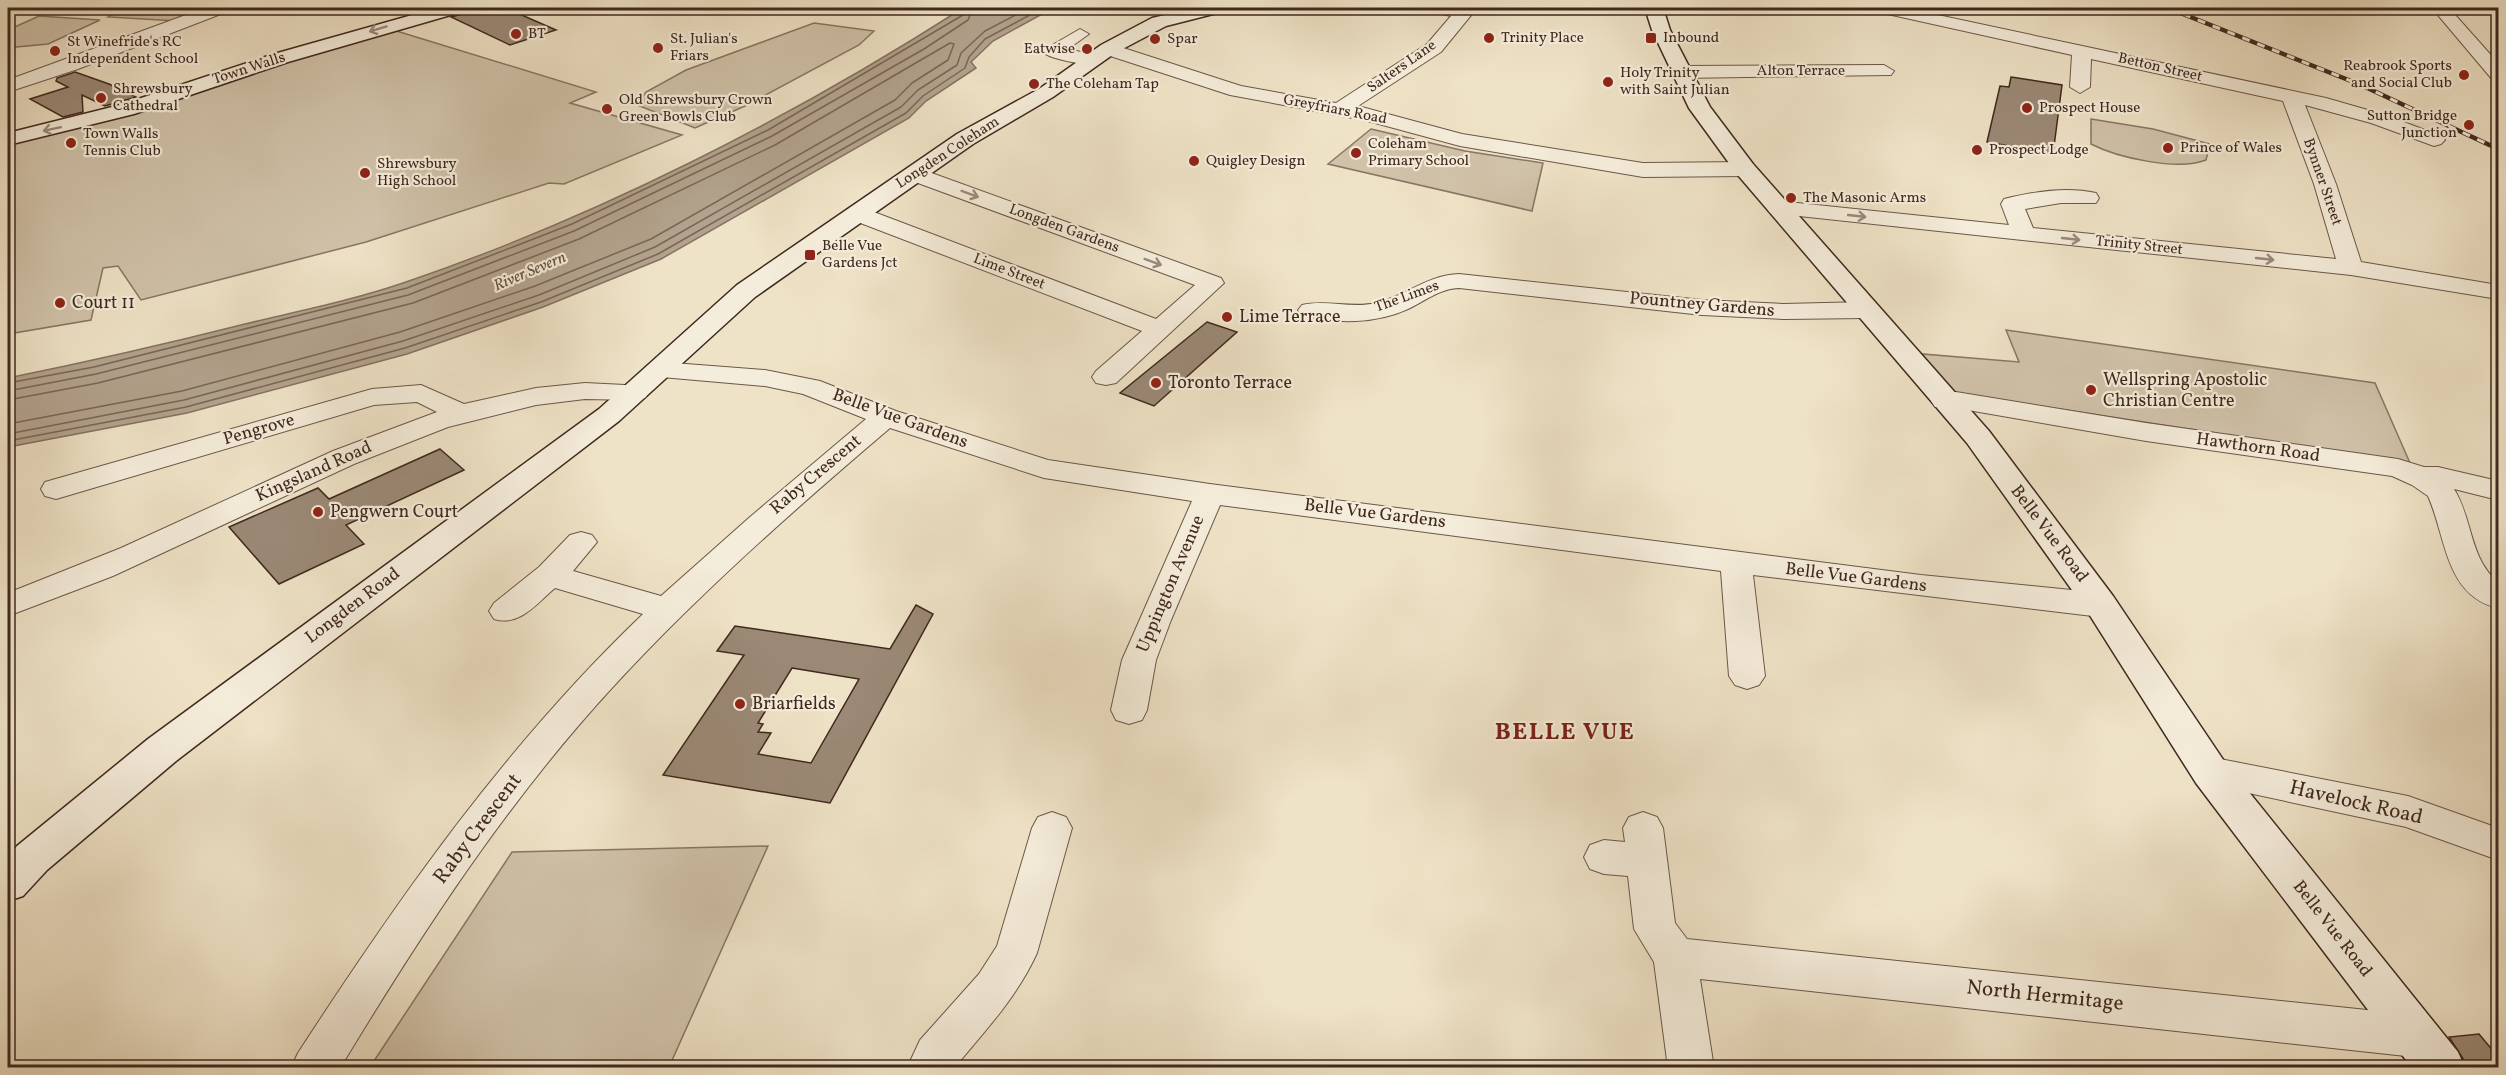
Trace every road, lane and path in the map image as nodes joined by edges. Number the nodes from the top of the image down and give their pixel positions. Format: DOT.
graph roads {
  1 [pos="220,8"];
  2 [pos="455,8"];
  3 [pos="1215,8"];
  4 [pos="1438,8"];
  5 [pos="1654,8"];
  6 [pos="1883,8"];
  7 [pos="2440,8"];
  8 [pos="2476,8"];
  9 [pos="2499,10"];
  10 [pos="1080,34"];
  11 [pos="2082,50"];
  12 [pos="1099,55"];
  13 [pos="1884,71"];
  14 [pos="1682,72"];
  15 [pos="2499,74"];
  16 [pos="8,86"];
  17 [pos="2080,87"];
  18 [pos="2292,97"];
  19 [pos="1340,109"];
  20 [pos="8,139"];
  21 [pos="2434,140"];
  22 [pos="1745,169"];
  23 [pos="915,174"];
  24 [pos="2088,198"];
  25 [pos="1778,208"];
  26 [pos="858,214"];
  27 [pos="2024,232"];
  28 [pos="2351,268"];
  29 [pos="1539,291"];
  30 [pos="2499,292"];
  31 [pos="1311,310"];
  32 [pos="1865,310"];
  33 [pos="1160,329"];
  34 [pos="701,334"];
  35 [pos="1106,377"];
  36 [pos="647,381"];
  37 [pos="1945,401"];
  38 [pos="460,413"];
  39 [pos="886,417"];
  40 [pos="2421,477"];
  41 [pos="56,489"];
  42 [pos="2499,490"];
  43 [pos="1210,494"];
  44 [pos="581,542"];
  45 [pos="1736,562"];
  46 [pos="550,575"];
  47 [pos="2499,597"];
  48 [pos="8,605"];
  49 [pos="2101,605"];
  50 [pos="668,610"];
  51 [pos="506,611"];
  52 [pos="1747,676"];
  53 [pos="1129,710"];
  54 [pos="2210,772"];
  55 [pos="1052,828"];
  56 [pos="2499,844"];
  57 [pos="1605,857"];
  58 [pos="8,883"];
  59 [pos="1675,957"];
  60 [pos="2428,1052"];
  61 [pos="314,1068"];
  62 [pos="930,1068"];
  63 [pos="1690,1068"];
  1 -- 16 [label="street"];
  2 -- 20 [label="street, Town Walls, one-way"];
  3 -- 12 [label="street, Longden Coleham"];
  4 -- 19 [label="street, Salters Lane"];
  5 -- 14 [label="street, Belle Vue Road"];
  6 -- 11 [label="street, Betton Street"];
  7 -- 15 [label="street"];
  8 -- 9 [label="street"];
  10 -- 12 [label="street, Greyfriars Road"];
  11 -- 17 [label="street"];
  11 -- 18 [label="street, Betton Street"];
  12 -- 19 [label="street, Greyfriars Road"];
  12 -- 23 [label="street, Longden Coleham"];
  13 -- 14 [label="street, Alton Terrace"];
  14 -- 22 [label="street, Belle Vue Road"];
  18 -- 21 [label="street, Betton Street"];
  18 -- 28 [label="street, Bynner Street"];
  19 -- 22 [label="street, Greyfriars Road"];
  22 -- 25 [label="street, Belle Vue Road"];
  23 -- 26 [label="street, Longden Coleham"];
  23 -- 33 [label="street, Longden Gardens, one-way"];
  24 -- 27 [label="street"];
  25 -- 27 [label="street, Trinity Street, one-way"];
  25 -- 32 [label="street, Belle Vue Road"];
  26 -- 33 [label="street, Lime Street"];
  26 -- 34 [label="street, Longden Coleham"];
  27 -- 28 [label="street, Trinity Street, one-way"];
  28 -- 30 [label="street, Trinity Street"];
  29 -- 31 [label="street, The Limes"];
  29 -- 32 [label="street, Pountney Gardens"];
  32 -- 37 [label="street, Belle Vue Road"];
  33 -- 35 [label="street"];
  34 -- 36 [label="street, Longden Road"];
  36 -- 38 [label="street, Kingsland Road"];
  36 -- 39 [label="street, Belle Vue Gardens"];
  36 -- 58 [label="street, Longden Road"];
  37 -- 40 [label="street, Hawthorn Road"];
  37 -- 49 [label="street, Belle Vue Road"];
  38 -- 41 [label="street, Pengrove"];
  38 -- 48 [label="street, Kingsland Road"];
  39 -- 43 [label="street, Belle Vue Gardens"];
  39 -- 50 [label="street, Raby Crescent"];
  40 -- 42 [label="street"];
  40 -- 47 [label="street, Hawthorn Road"];
  43 -- 45 [label="street, Belle Vue Gardens"];
  43 -- 53 [label="street, Uppington Avenue"];
  44 -- 46 [label="street"];
  45 -- 49 [label="street, Belle Vue Gardens"];
  45 -- 52 [label="street"];
  46 -- 50 [label="street"];
  46 -- 51 [label="street"];
  49 -- 54 [label="street, Belle Vue Road"];
  50 -- 61 [label="street, Raby Crescent"];
  54 -- 56 [label="street, Havelock Road"];
  54 -- 60 [label="street, Belle Vue Road"];
  55 -- 62 [label="street"];
  57 -- 59 [label="street"];
  59 -- 60 [label="street, North Hermitage"];
  59 -- 63 [label="street"];
}
